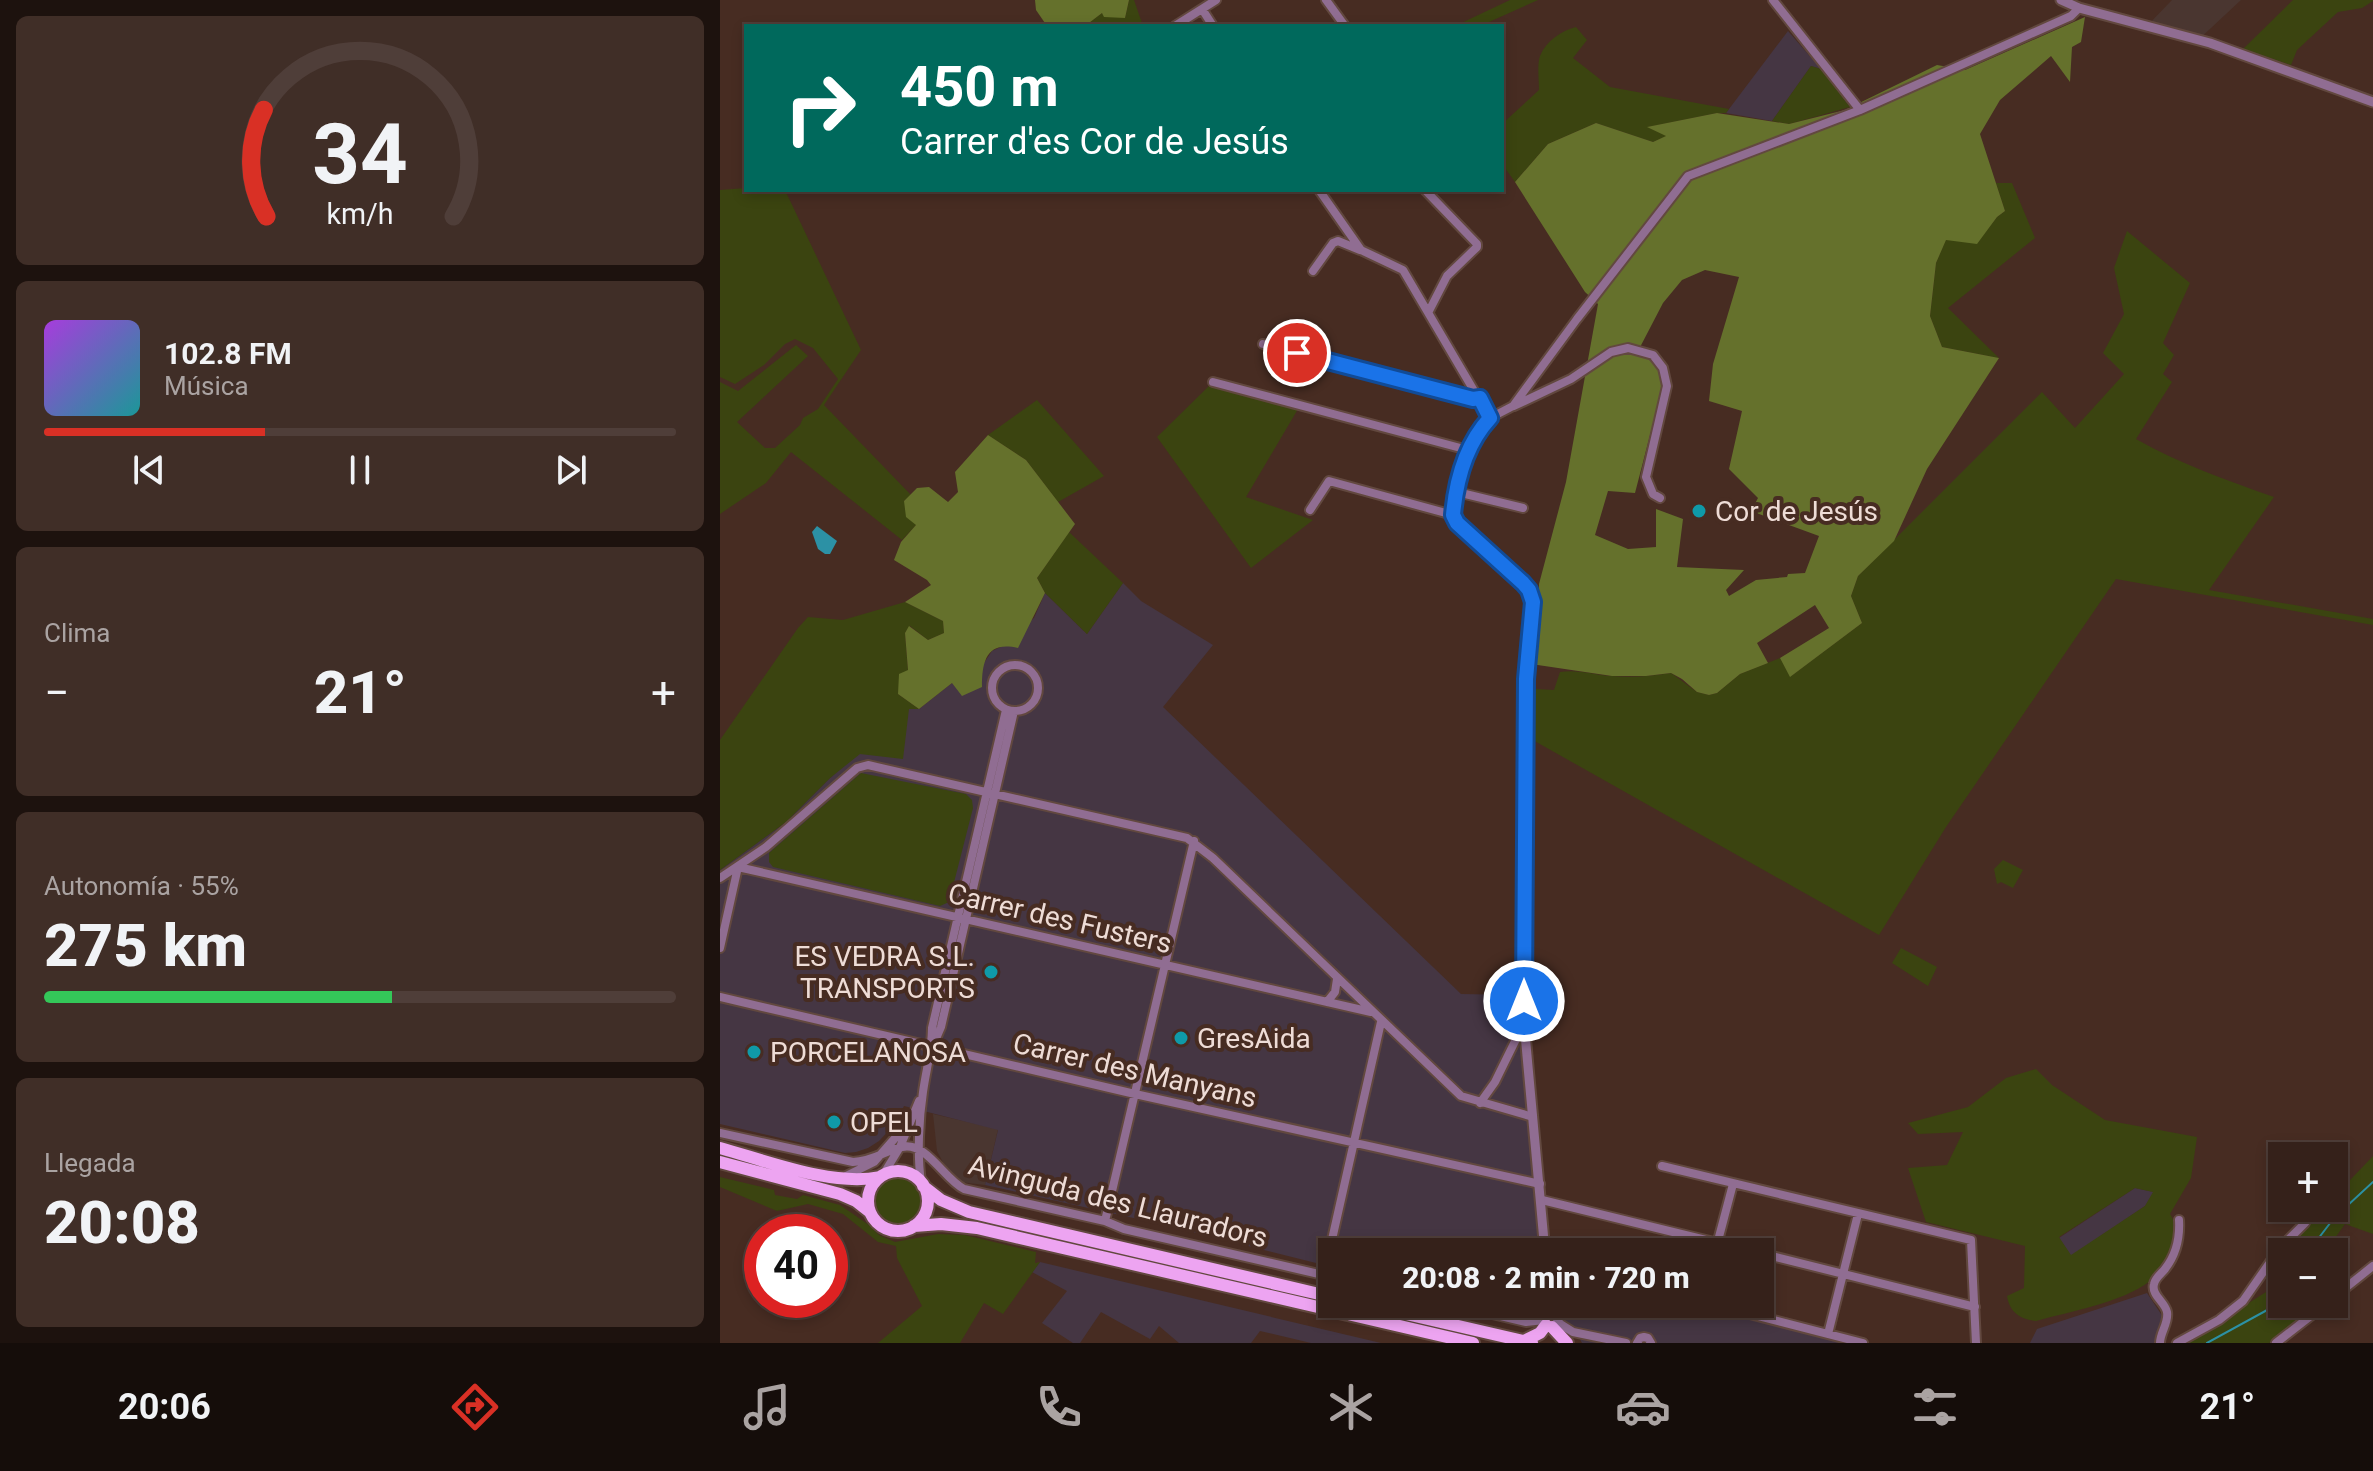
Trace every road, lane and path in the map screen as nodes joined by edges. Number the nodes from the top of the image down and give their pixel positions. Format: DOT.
graph roads {
  1 [pos="1216,0"];
  2 [pos="1326,0"];
  3 [pos="1773,0"];
  4 [pos="2061,0"];
  5 [pos="2079,8"];
  6 [pos="1202,9"];
  7 [pos="1178,24"];
  8 [pos="1212,24"];
  9 [pos="1344,24"];
  10 [pos="2373,102"];
  11 [pos="1860,110"];
  12 [pos="1320,192"];
  13 [pos="1427,192"];
  14 [pos="1361,250"];
  15 [pos="1313,271"];
  16 [pos="1429,311"];
  17 [pos="1263,344"];
  18 [pos="1213,382"];
  19 [pos="1480,398"];
  20 [pos="1513,406"];
  21 [pos="1490,418"];
  22 [pos="1468,450"];
  23 [pos="1457,492"];
  24 [pos="1660,498"];
  25 [pos="1523,508"];
  26 [pos="1310,510"];
  27 [pos="1453,515"];
  28 [pos="1010,710"];
  29 [pos="991,794"];
  30 [pos="1194,841"];
  31 [pos="738,867"];
  32 [pos="720,878"];
  33 [pos="962,918"];
  34 [pos="720,948"];
  35 [pos="1166,965"];
  36 [pos="1337,978"];
  37 [pos="720,997"];
  38 [pos="1327,1002"];
  39 [pos="1372,1013"];
  40 [pos="1381,1022"];
  41 [pos="1524,1023"];
  42 [pos="932,1045"];
  43 [pos="922,1093"];
  44 [pos="1135,1094"];
  45 [pos="1480,1103"];
  46 [pos="1533,1117"];
  47 [pos="911,1120"];
  48 [pos="720,1133"];
  49 [pos="1353,1142"];
  50 [pos="900,1147"];
  51 [pos="720,1148"];
  52 [pos="919,1150"];
  53 [pos="879,1157"];
  54 [pos="720,1162"];
  55 [pos="1662,1166"];
  56 [pos="882,1176"];
  57 [pos="840,1179"];
  58 [pos="922,1184"];
  59 [pos="1540,1184"];
  60 [pos="1733,1184"];
  61 [pos="1542,1200"];
  62 [pos="870,1212"];
  63 [pos="1858,1214"];
  64 [pos="2179,1220"];
  65 [pos="1105,1221"];
  66 [pos="2305,1223"];
  67 [pos="914,1226"];
  68 [pos="1124,1229"];
  69 [pos="1335,1238"];
  70 [pos="1544,1238"];
  71 [pos="1680,1238"];
  72 [pos="1719,1238"];
  73 [pos="1120,1248"];
  74 [pos="1774,1257"];
  75 [pos="2373,1266"];
  76 [pos="1843,1273"];
  77 [pos="1318,1274"];
  78 [pos="2348,1286"];
  79 [pos="1318,1294"];
  80 [pos="1975,1307"];
  81 [pos="1423,1318"];
  82 [pos="1509,1318"];
  83 [pos="1550,1318"];
  84 [pos="1766,1318"];
  85 [pos="2308,1318"];
  86 [pos="1828,1334"];
  87 [pos="1527,1342"];
  88 [pos="1473,1343"];
  89 [pos="1567,1343"];
  90 [pos="1626,1343"];
  91 [pos="1637,1343"];
  92 [pos="1651,1343"];
  93 [pos="1863,1343"];
  94 [pos="1976,1343"];
  95 [pos="2160,1343"];
  96 [pos="2177,1343"];
  97 [pos="2276,1343"];
  1 -- 6 [label="street"];
  2 -- 9 [label="street"];
  3 -- 11 [label="street"];
  4 -- 5 [label="street"];
  5 -- 10 [label="street"];
  5 -- 11 [label="street"];
  6 -- 7 [label="street"];
  6 -- 8 [label="street"];
  11 -- 20 [label="street"];
  12 -- 14 [label="street"];
  13 -- 16 [label="street"];
  14 -- 15 [label="street"];
  14 -- 16 [label="street"];
  16 -- 19 [label="street"];
  17 -- 19 [label="street"];
  18 -- 22 [label="street"];
  19 -- 21 [label="street"];
  20 -- 21 [label="street"];
  20 -- 24 [label="street"];
  21 -- 22 [label="street"];
  22 -- 23 [label="street"];
  23 -- 25 [label="street"];
  23 -- 27 [label="street"];
  26 -- 27 [label="street"];
  27 -- 41 [label="street"];
  28 -- 28 [label="street"];
  28 -- 29 [label="street"];
  29 -- 30 [label="street"];
  29 -- 31 [label="street"];
  29 -- 33 [label="street"];
  30 -- 35 [label="street"];
  30 -- 36 [label="street"];
  31 -- 32 [label="street"];
  31 -- 33 [label="street, Carrer des Fusters"];
  31 -- 34 [label="street"];
  33 -- 35 [label="street, Carrer des Fusters"];
  33 -- 42 [label="street"];
  35 -- 38 [label="street, Carrer des Fusters"];
  35 -- 44 [label="street"];
  36 -- 38 [label="street"];
  36 -- 39 [label="street"];
  37 -- 42 [label="street, Carrer des Manyans"];
  38 -- 39 [label="street, Carrer des Fusters"];
  39 -- 40 [label="street"];
  40 -- 45 [label="street"];
  40 -- 49 [label="street"];
  41 -- 45 [label="street"];
  41 -- 46 [label="street"];
  42 -- 43 [label="street"];
  42 -- 44 [label="street, Carrer des Manyans"];
  43 -- 47 [label="street"];
  43 -- 52 [label="street"];
  44 -- 49 [label="street, Carrer des Manyans"];
  44 -- 65 [label="street"];
  45 -- 46 [label="street"];
  46 -- 59 [label="street"];
  47 -- 50 [label="street"];
  47 -- 53 [label="street"];
  48 -- 53 [label="street"];
  49 -- 59 [label="street, Carrer des Manyans"];
  49 -- 69 [label="street"];
  50 -- 52 [label="street"];
  50 -- 53 [label="street"];
  50 -- 56 [label="street"];
  51 -- 57 [label="main road"];
  52 -- 58 [label="street"];
  52 -- 65 [label="street, Avinguda des Llauradors"];
  53 -- 57 [label="street"];
  54 -- 62 [label="main road"];
  55 -- 60 [label="street"];
  56 -- 57 [label="main road"];
  56 -- 58 [label="main road"];
  56 -- 62 [label="main road"];
  58 -- 67 [label="main road"];
  58 -- 73 [label="main road"];
  59 -- 61 [label="street"];
  60 -- 63 [label="street"];
  60 -- 72 [label="street"];
  61 -- 70 [label="street"];
  61 -- 71 [label="street"];
  62 -- 67 [label="main road"];
  63 -- 76 [label="street"];
  63 -- 80 [label="street"];
  64 -- 95 [label="street"];
  65 -- 68 [label="street, Avinguda des Llauradors"];
  66 -- 96 [label="street"];
  67 -- 88 [label="main road"];
  68 -- 73 [label="street"];
  68 -- 77 [label="street, Avinguda des Llauradors"];
  73 -- 79 [label="main road"];
  74 -- 76 [label="street"];
  75 -- 78 [label="street"];
  76 -- 80 [label="street"];
  76 -- 86 [label="street"];
  80 -- 94 [label="street"];
  81 -- 87 [label="main road"];
  82 -- 83 [label="street"];
  83 -- 87 [label="main road"];
  83 -- 89 [label="main road"];
  83 -- 90 [label="street"];
  84 -- 86 [label="street"];
  85 -- 97 [label="street"];
  86 -- 93 [label="street"];
  91 -- 92 [label="street"];
}
